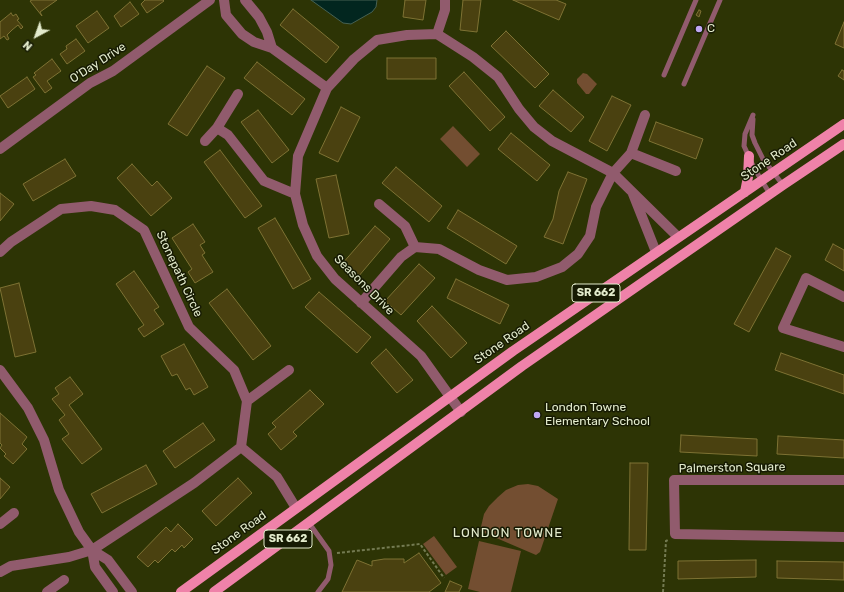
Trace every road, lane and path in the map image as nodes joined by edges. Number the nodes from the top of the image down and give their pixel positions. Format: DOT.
graph roads {
  1 [pos="210,0"];
  2 [pos="224,0"];
  3 [pos="245,0"];
  4 [pos="445,0"];
  5 [pos="696,0"];
  6 [pos="720,0"];
  7 [pos="436,34"];
  8 [pos="272,48"];
  9 [pos="664,74"];
  10 [pos="684,84"];
  11 [pos="327,88"];
  12 [pos="238,94"];
  13 [pos="645,115"];
  14 [pos="844,124"];
  15 [pos="216,128"];
  16 [pos="205,141"];
  17 [pos="844,144"];
  18 [pos="0,149"];
  19 [pos="631,153"];
  20 [pos="749,156"];
  21 [pos="676,171"];
  22 [pos="774,172"];
  23 [pos="613,173"];
  24 [pos="762,181"];
  25 [pos="783,185"];
  26 [pos="632,190"];
  27 [pos="745,192"];
  28 [pos="295,194"];
  29 [pos="770,194"];
  30 [pos="379,204"];
  31 [pos="678,237"];
  32 [pos="415,247"];
  33 [pos="0,252"];
  34 [pos="656,252"];
  35 [pos="844,297"];
  36 [pos="361,304"];
  37 [pos="844,347"];
  38 [pos="0,370"];
  39 [pos="289,370"];
  40 [pos="450,396"];
  41 [pos="247,400"];
  42 [pos="461,412"];
  43 [pos="241,447"];
  44 [pos="844,480"];
  45 [pos="296,508"];
  46 [pos="14,513"];
  47 [pos="309,523"];
  48 [pos="0,524"];
  49 [pos="676,534"];
  50 [pos="844,537"];
  51 [pos="92,550"];
  52 [pos="330,554"];
  53 [pos="0,572"];
  54 [pos="444,578"];
  55 [pos="64,580"];
  56 [pos="47,592"];
  57 [pos="113,592"];
  58 [pos="132,592"];
  59 [pos="181,592"];
  60 [pos="214,592"];
  61 [pos="318,592"];
  62 [pos="664,592"];
  1 -- 18 [label="street, O'Day Drive"];
  2 -- 8 [label="street"];
  3 -- 8 [label="street"];
  4 -- 7 [label="street"];
  5 -- 9 [label="lane"];
  6 -- 10 [label="lane"];
  7 -- 11 [label="street, Seasons Drive"];
  7 -- 23 [label="street"];
  8 -- 11 [label="street"];
  11 -- 28 [label="street, Seasons Drive"];
  12 -- 15 [label="street"];
  13 -- 19 [label="street"];
  14 -- 22 [label="main road, Stone Road / SR 662"];
  15 -- 16 [label="street"];
  15 -- 28 [label="street"];
  17 -- 25 [label="main road, SR 662"];
  19 -- 21 [label="street"];
  19 -- 23 [label="street"];
  20 -- 22 [label="lane"];
  20 -- 24 [label="lane"];
  20 -- 27 [label="main road"];
  22 -- 24 [label="main road, Stone Road / SR 662"];
  22 -- 25 [label="lane"];
  23 -- 26 [label="street"];
  23 -- 32 [label="street"];
  24 -- 27 [label="main road, Stone Road / SR 662"];
  24 -- 29 [label="lane"];
  25 -- 29 [label="main road, SR 662"];
  26 -- 31 [label="street"];
  26 -- 34 [label="street"];
  27 -- 31 [label="main road, Stone Road / SR 662"];
  28 -- 36 [label="street, Seasons Drive"];
  29 -- 42 [label="main road, SR 662"];
  30 -- 32 [label="street"];
  31 -- 34 [label="main road, Stone Road / SR 662"];
  32 -- 36 [label="street"];
  33 -- 41 [label="street, Stonepath Circle"];
  34 -- 40 [label="main road, Stone Road / SR 662"];
  35 -- 37 [label="street"];
  36 -- 40 [label="street, Seasons Drive"];
  38 -- 51 [label="street"];
  39 -- 41 [label="street"];
  40 -- 42 [label="street, Seasons Drive"];
  40 -- 45 [label="main road, Stone Road / SR 662"];
  41 -- 43 [label="street"];
  42 -- 47 [label="main road, SR 662"];
  43 -- 45 [label="street"];
  43 -- 51 [label="street"];
  44 -- 49 [label="street, Palmerston Square"];
  45 -- 59 [label="main road, Stone Road / SR 662"];
  46 -- 48 [label="street"];
  47 -- 52 [label="lane"];
  47 -- 60 [label="main road, SR 662"];
  49 -- 50 [label="street"];
  49 -- 62 [label="path"];
  51 -- 53 [label="street"];
  51 -- 57 [label="street"];
  51 -- 58 [label="street"];
  52 -- 54 [label="path"];
  52 -- 61 [label="lane"];
  55 -- 56 [label="street"];
}
